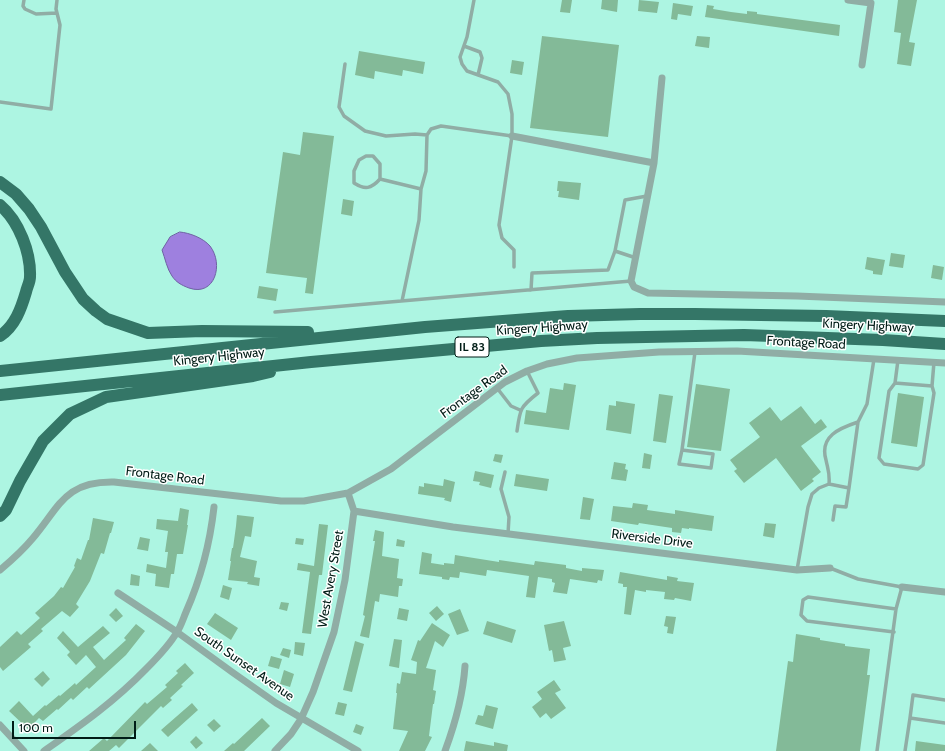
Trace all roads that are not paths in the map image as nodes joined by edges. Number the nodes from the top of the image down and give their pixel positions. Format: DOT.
graph roads {
  1 [pos="24,0"];
  2 [pos="57,0"];
  3 [pos="474,0"];
  4 [pos="848,0"];
  5 [pos="871,2"];
  6 [pos="57,13"];
  7 [pos="464,46"];
  8 [pos="345,64"];
  9 [pos="862,64"];
  10 [pos="478,75"];
  11 [pos="662,78"];
  12 [pos="0,102"];
  13 [pos="427,135"];
  14 [pos="512,136"];
  15 [pos="654,163"];
  16 [pos="380,179"];
  17 [pos="0,182"];
  18 [pos="421,189"];
  19 [pos="648,196"];
  20 [pos="0,205"];
  21 [pos="615,251"];
  22 [pos="636,258"];
  23 [pos="514,267"];
  24 [pos="631,281"];
  25 [pos="531,290"];
  26 [pos="402,301"];
  27 [pos="945,302"];
  28 [pos="275,312"];
  29 [pos="945,321"];
  30 [pos="426,327"];
  31 [pos="0,336"];
  32 [pos="945,344"];
  33 [pos="695,352"];
  34 [pos="874,359"];
  35 [pos="898,360"];
  36 [pos="311,362"];
  37 [pos="934,362"];
  38 [pos="945,363"];
  39 [pos="0,371"];
  40 [pos="527,371"];
  41 [pos="895,383"];
  42 [pos="932,386"];
  43 [pos="497,388"];
  44 [pos="0,395"];
  45 [pos="520,410"];
  46 [pos="858,422"];
  47 [pos="517,431"];
  48 [pos="682,450"];
  49 [pos="505,472"];
  50 [pos="829,484"];
  51 [pos="849,488"];
  52 [pos="348,493"];
  53 [pos="214,507"];
  54 [pos="354,511"];
  55 [pos="0,516"];
  56 [pos="833,520"];
  57 [pos="508,534"];
  58 [pos="830,568"];
  59 [pos="0,570"];
  60 [pos="797,570"];
  61 [pos="902,587"];
  62 [pos="945,592"];
  63 [pos="118,593"];
  64 [pos="896,609"];
  65 [pos="177,632"];
  66 [pos="894,632"];
  67 [pos="465,666"];
  68 [pos="945,700"];
  69 [pos="910,718"];
  70 [pos="301,719"];
  71 [pos="945,723"];
  72 [pos="0,725"];
  73 [pos="24,751"];
  74 [pos="44,751"];
  75 [pos="275,751"];
  76 [pos="358,751"];
  77 [pos="445,751"];
  78 [pos="877,751"];
  79 [pos="905,751"];
  1 -- 6 [label="lane"];
  2 -- 6 [label="lane"];
  3 -- 7 [label="lane"];
  4 -- 5 [label="street"];
  5 -- 9 [label="street"];
  6 -- 12 [label="lane"];
  7 -- 10 [label="lane"];
  7 -- 10 [label="lane"];
  8 -- 13 [label="lane"];
  10 -- 14 [label="lane"];
  11 -- 15 [label="street"];
  13 -- 14 [label="lane"];
  13 -- 18 [label="lane"];
  14 -- 15 [label="street"];
  14 -- 23 [label="lane"];
  15 -- 19 [label="street"];
  16 -- 16 [label="lane"];
  16 -- 18 [label="lane"];
  17 -- 30 [label="highway"];
  18 -- 26 [label="lane"];
  19 -- 21 [label="lane"];
  19 -- 22 [label="street"];
  20 -- 31 [label="highway"];
  21 -- 22 [label="lane"];
  21 -- 25 [label="lane"];
  22 -- 24 [label="street"];
  24 -- 25 [label="lane"];
  24 -- 27 [label="street"];
  25 -- 26 [label="lane"];
  26 -- 28 [label="lane"];
  29 -- 30 [label="highway, Kingery Highway / IL 83"];
  30 -- 39 [label="highway, Kingery Highway / IL 83"];
  32 -- 36 [label="highway, Kingery Highway / IL 83"];
  33 -- 34 [label="street, Frontage Road"];
  33 -- 40 [label="street, Frontage Road"];
  33 -- 48 [label="lane"];
  34 -- 35 [label="street, Frontage Road"];
  34 -- 46 [label="lane"];
  35 -- 37 [label="street, Frontage Road"];
  35 -- 41 [label="lane"];
  36 -- 44 [label="highway, Kingery Highway / IL 83"];
  36 -- 55 [label="highway"];
  37 -- 38 [label="street, Frontage Road"];
  37 -- 42 [label="lane"];
  40 -- 43 [label="street, Frontage Road"];
  40 -- 45 [label="lane"];
  41 -- 42 [label="lane"];
  41 -- 42 [label="lane"];
  43 -- 45 [label="lane"];
  43 -- 52 [label="street, Frontage Road"];
  45 -- 47 [label="lane"];
  46 -- 50 [label="lane"];
  46 -- 51 [label="lane"];
  48 -- 48 [label="lane"];
  49 -- 57 [label="lane"];
  50 -- 51 [label="lane"];
  50 -- 60 [label="lane"];
  51 -- 56 [label="lane"];
  52 -- 54 [label="street, West Avery Street"];
  52 -- 59 [label="street, Frontage Road"];
  53 -- 65 [label="street"];
  54 -- 57 [label="street, Riverside Drive"];
  54 -- 70 [label="street, West Avery Street"];
  57 -- 60 [label="street, Riverside Drive"];
  58 -- 60 [label="street, Riverside Drive"];
  58 -- 61 [label="lane, Riverside Drive"];
  61 -- 62 [label="street, Riverside Drive"];
  61 -- 64 [label="lane"];
  63 -- 65 [label="street, South Sunset Avenue"];
  64 -- 66 [label="lane"];
  64 -- 66 [label="lane"];
  65 -- 70 [label="street, South Sunset Avenue"];
  65 -- 74 [label="street"];
  66 -- 78 [label="lane"];
  67 -- 77 [label="street"];
  68 -- 69 [label="lane"];
  69 -- 71 [label="lane"];
  69 -- 79 [label="lane"];
  70 -- 75 [label="street, West Avery Street"];
  70 -- 76 [label="street, South Sunset Avenue"];
  72 -- 73 [label="street"];
}
